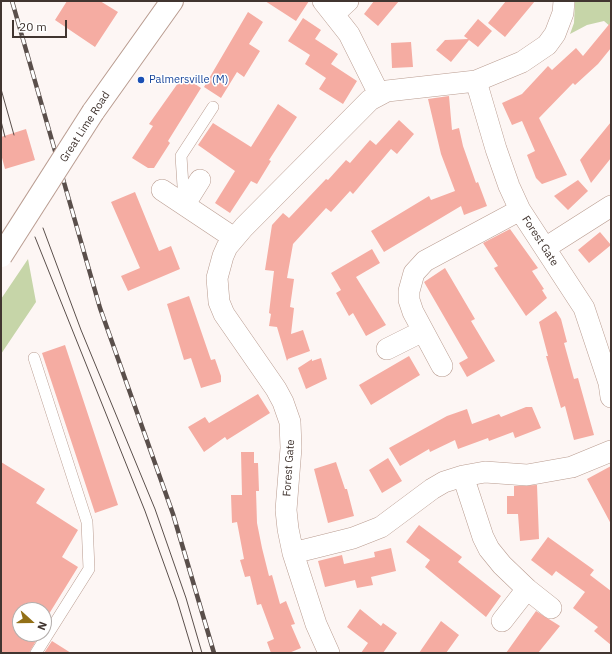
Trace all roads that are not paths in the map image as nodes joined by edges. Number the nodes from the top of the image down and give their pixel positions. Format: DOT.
graph roads {
  1 [pos="172,1"];
  2 [pos="564,1"];
  3 [pos="335,5"];
  4 [pos="476,82"];
  5 [pos="379,94"];
  6 [pos="213,107"];
  7 [pos="200,180"];
  8 [pos="162,190"];
  9 [pos="185,204"];
  10 [pos="611,206"];
  11 [pos="520,210"];
  12 [pos="234,238"];
  13 [pos="545,248"];
  14 [pos="1,256"];
  15 [pos="423,331"];
  16 [pos="387,349"];
  17 [pos="34,358"];
  18 [pos="442,366"];
  19 [pos="611,397"];
  20 [pos="611,451"];
  21 [pos="463,476"];
  22 [pos="293,553"];
  23 [pos="527,589"];
  24 [pos="551,608"];
  25 [pos="502,621"];
  26 [pos="36,653"];
  27 [pos="329,653"];
  1 -- 14 [label="main road, Great Lime Road, bridge"];
  2 -- 4 [label="street, Forest Gate"];
  3 -- 5 [label="street"];
  4 -- 5 [label="street, Forest Gate"];
  4 -- 11 [label="street, Forest Gate"];
  5 -- 12 [label="street, Forest Gate"];
  6 -- 9 [label="lane"];
  7 -- 9 [label="street"];
  8 -- 9 [label="street"];
  9 -- 12 [label="street"];
  10 -- 13 [label="street"];
  11 -- 13 [label="street, Forest Gate"];
  11 -- 15 [label="street"];
  12 -- 22 [label="street, Forest Gate"];
  13 -- 19 [label="street, Forest Gate"];
  15 -- 16 [label="street"];
  15 -- 18 [label="street"];
  17 -- 26 [label="lane"];
  20 -- 21 [label="street"];
  21 -- 22 [label="street"];
  21 -- 23 [label="street"];
  22 -- 27 [label="street, Forest Gate"];
  23 -- 24 [label="street"];
  23 -- 25 [label="street"];
}
